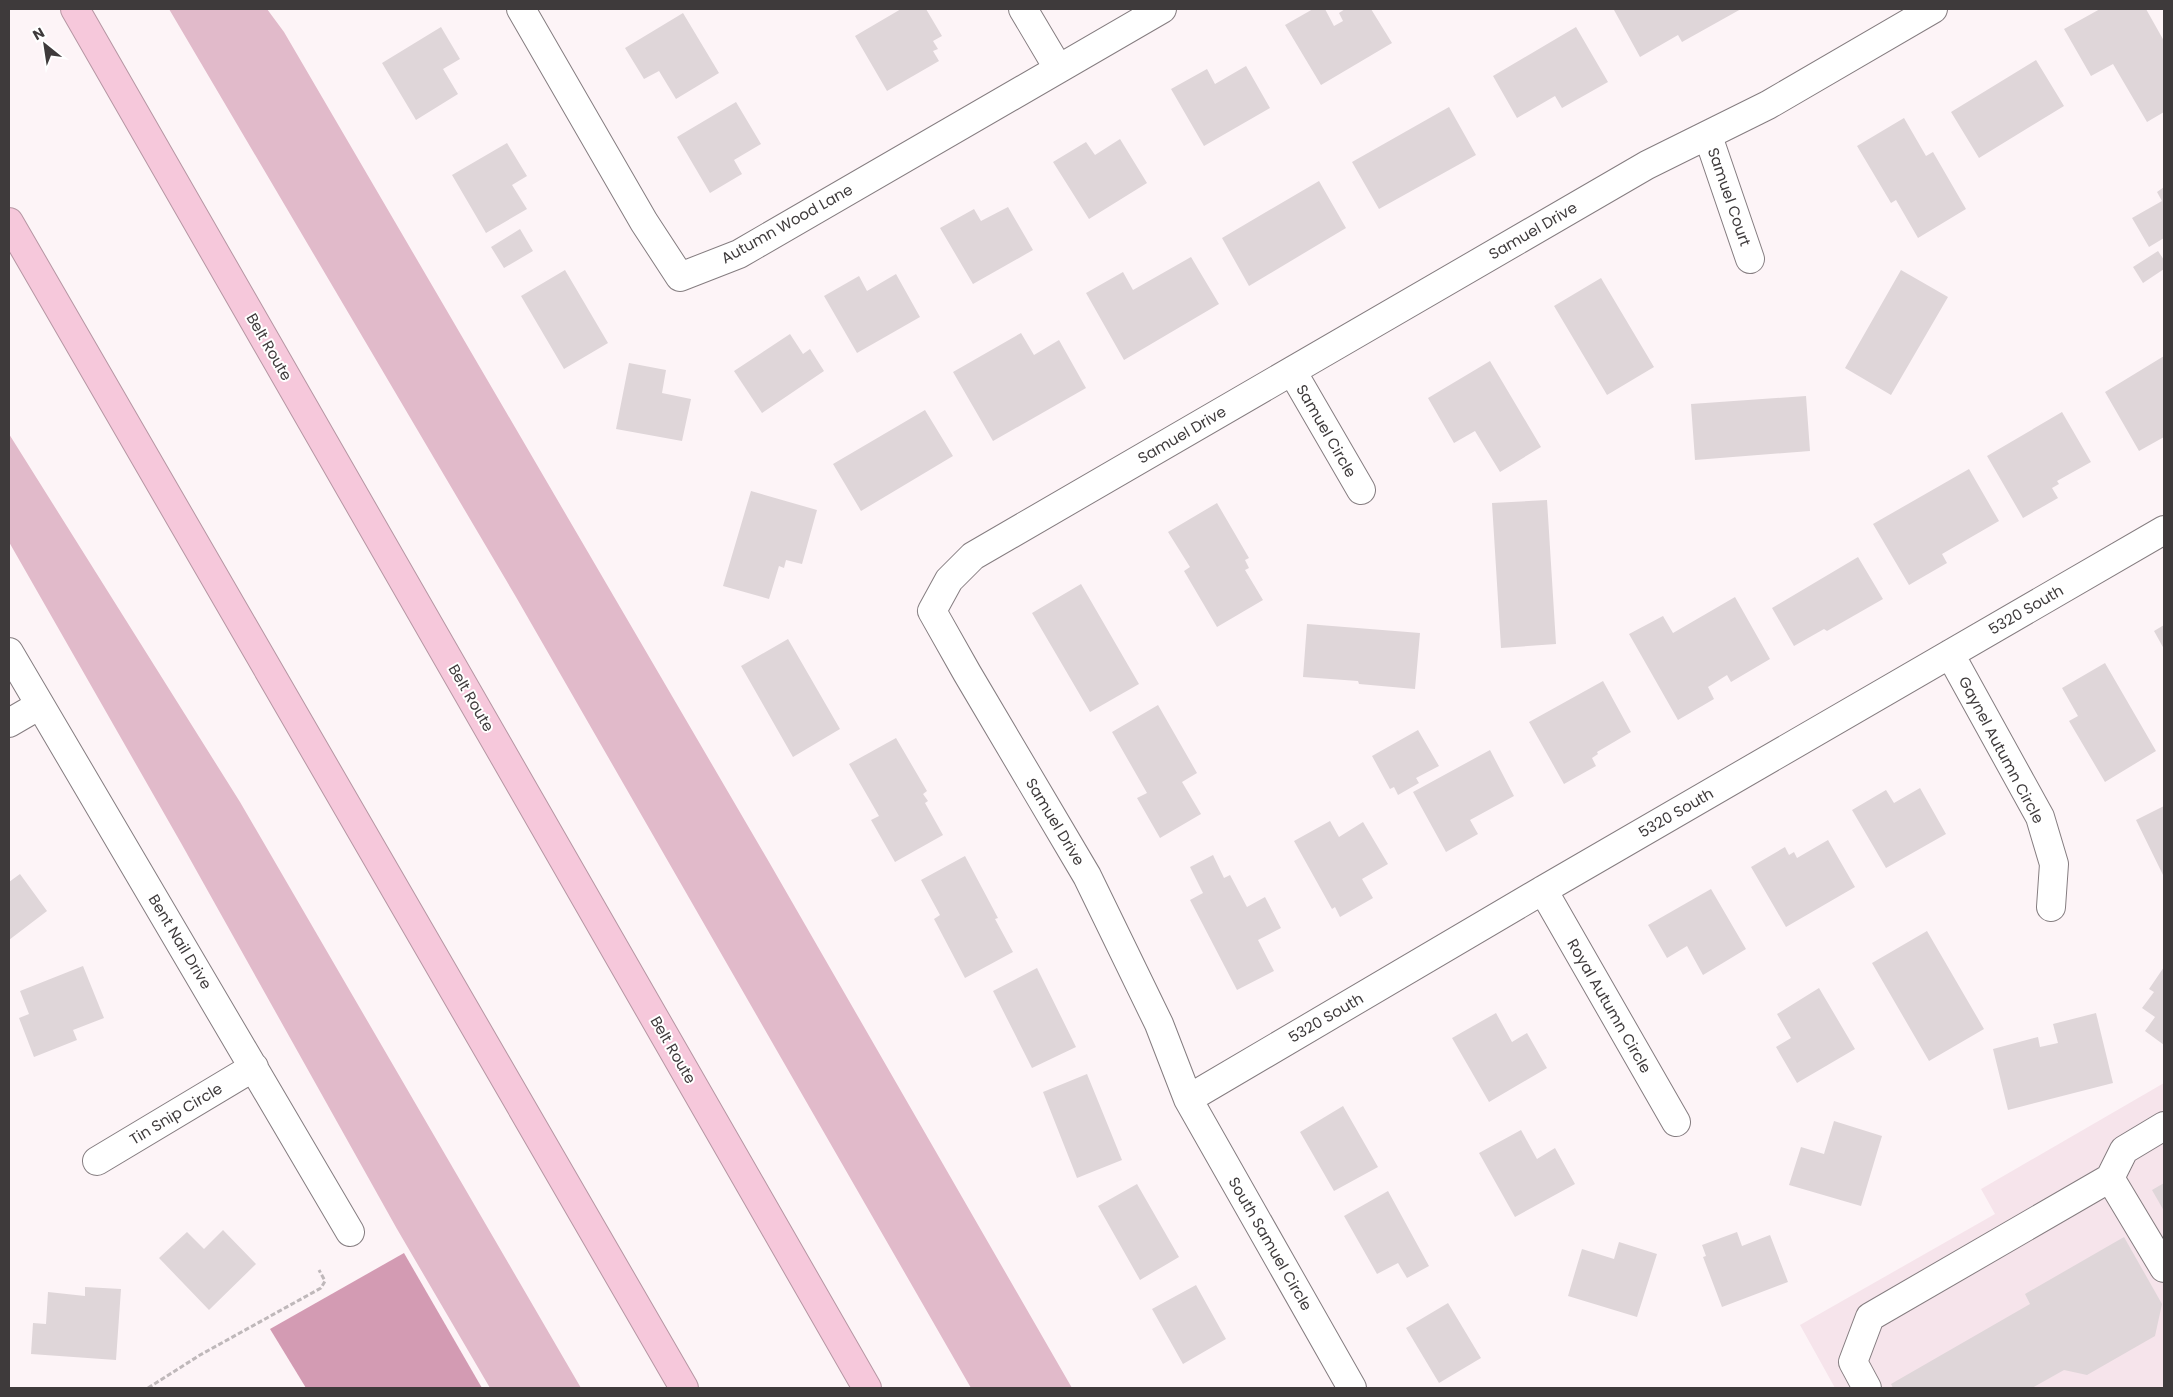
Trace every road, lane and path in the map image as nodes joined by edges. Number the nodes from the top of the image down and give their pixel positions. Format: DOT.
graph roads {
  1 [pos="75,9"];
  2 [pos="521,9"];
  3 [pos="1023,9"];
  4 [pos="1162,9"];
  5 [pos="1933,9"];
  6 [pos="1058,68"];
  7 [pos="1708,136"];
  8 [pos="9,222"];
  9 [pos="1750,259"];
  10 [pos="1292,371"];
  11 [pos="1361,490"];
  12 [pos="2164,530"];
  13 [pos="9,652"];
  14 [pos="1950,654"];
  15 [pos="40,704"];
  16 [pos="9,723"];
  17 [pos="1543,890"];
  18 [pos="2051,907"];
  19 [pos="254,1067"];
  20 [pos="1188,1099"];
  21 [pos="1676,1122"];
  22 [pos="2164,1126"];
  23 [pos="97,1161"];
  24 [pos="2110,1178"];
  25 [pos="350,1232"];
  26 [pos="2164,1268"];
  27 [pos="318,1270"];
  28 [pos="148,1388"];
  29 [pos="684,1388"];
  30 [pos="867,1388"];
  31 [pos="1352,1388"];
  32 [pos="1868,1388"];
  1 -- 30 [label="highway, Belt Route"];
  2 -- 6 [label="street, Autumn Wood Lane"];
  3 -- 6 [label="street"];
  4 -- 6 [label="street, Autumn Wood Lane"];
  5 -- 7 [label="street, Samuel Drive"];
  7 -- 9 [label="street, Samuel Court"];
  7 -- 10 [label="street, Samuel Drive"];
  8 -- 29 [label="highway"];
  10 -- 11 [label="street, Samuel Circle"];
  10 -- 20 [label="street, Samuel Drive"];
  12 -- 14 [label="street, 5320 South"];
  13 -- 15 [label="street, Bent Nail Drive"];
  14 -- 17 [label="street, 5320 South"];
  14 -- 18 [label="street, Gaynel Autumn Circle"];
  15 -- 16 [label="street"];
  15 -- 19 [label="street, Bent Nail Drive"];
  17 -- 20 [label="street, 5320 South"];
  17 -- 21 [label="street, Royal Autumn Circle"];
  19 -- 23 [label="street, Tin Snip Circle"];
  19 -- 25 [label="street, Bent Nail Drive"];
  20 -- 31 [label="street, South Samuel Circle"];
  22 -- 24 [label="street"];
  24 -- 26 [label="street"];
  24 -- 32 [label="street"];
  27 -- 28 [label="path"];
}
